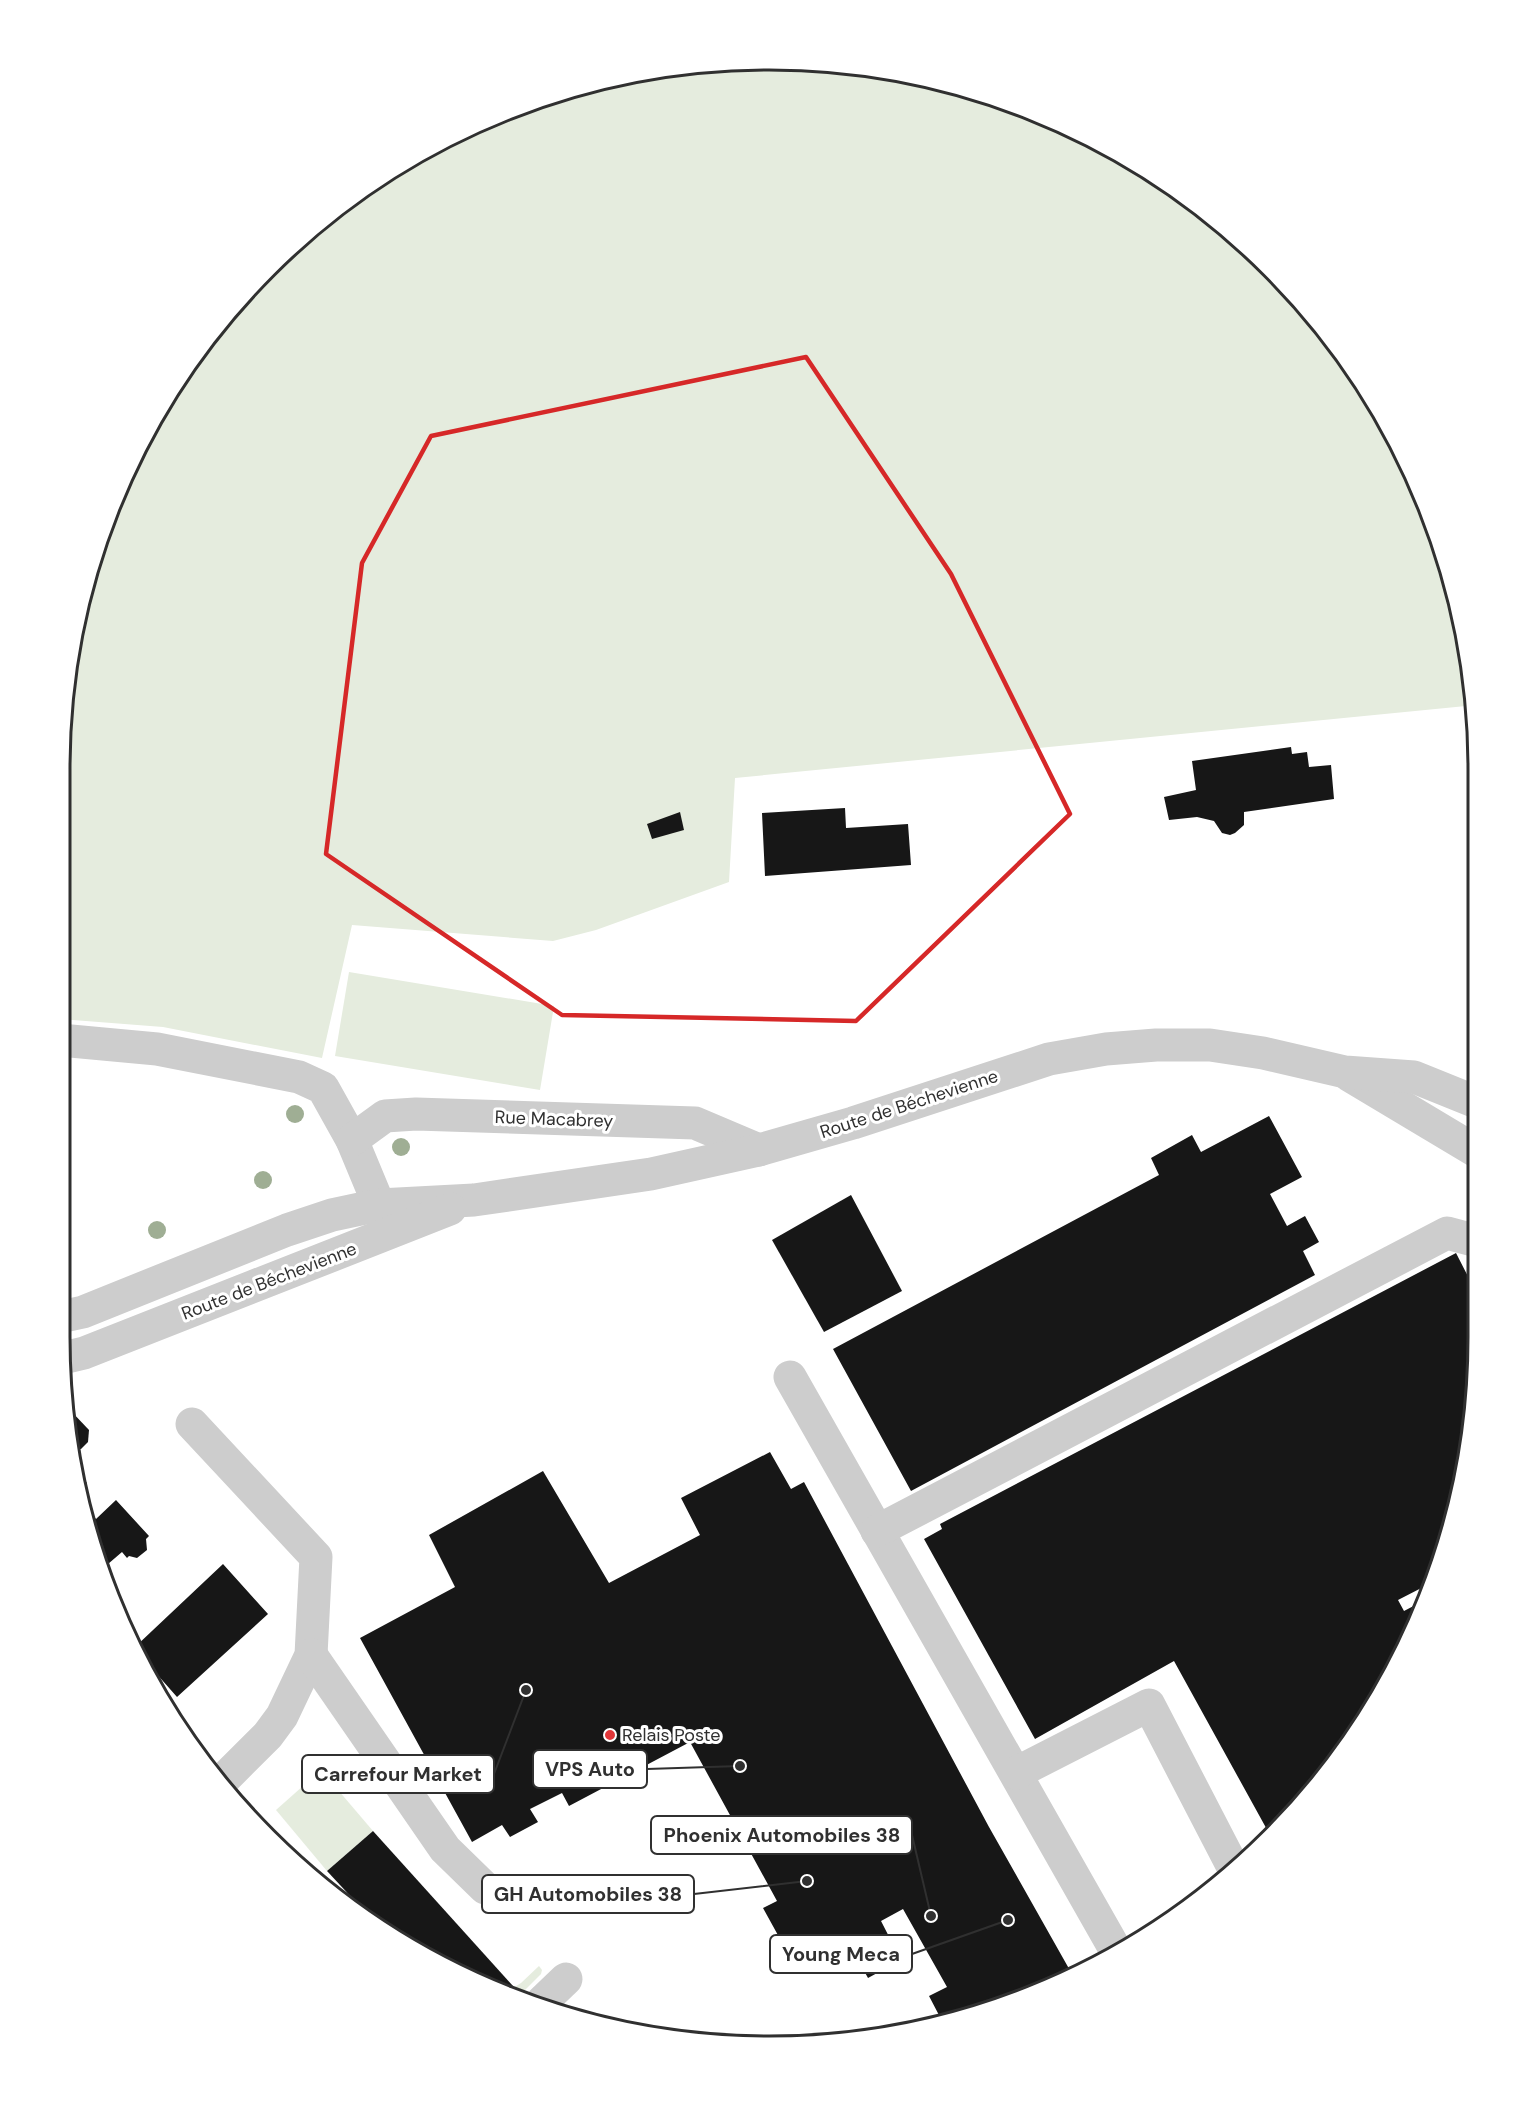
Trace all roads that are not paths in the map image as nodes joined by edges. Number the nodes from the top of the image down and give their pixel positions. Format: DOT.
graph roads {
  1 [pos="70,1041"];
  2 [pos="1345,1072"];
  3 [pos="1468,1099"];
  4 [pos="352,1140"];
  5 [pos="1468,1146"];
  6 [pos="759,1150"];
  7 [pos="474,1200"];
  8 [pos="379,1204"];
  9 [pos="1468,1239"];
  10 [pos="70,1315"];
  11 [pos="71,1356"];
  12 [pos="790,1377"];
  13 [pos="192,1424"];
  14 [pos="877,1531"];
  15 [pos="311,1655"];
  16 [pos="1016,1773"];
  17 [pos="227,1776"];
  18 [pos="1230,1862"];
  19 [pos="485,1888"];
  20 [pos="1113,1945"];
  21 [pos="566,1979"];
  22 [pos="546,1998"];
  1 -- 4 [label="street"];
  2 -- 3 [label="street, Route de Béchevienne"];
  2 -- 5 [label="street, Route de Béchevienne"];
  2 -- 6 [label="street, Route de Béchevienne"];
  4 -- 6 [label="street, Rue Macabrey"];
  4 -- 8 [label="street"];
  6 -- 7 [label="street, Route de Béchevienne"];
  7 -- 8 [label="street, Route de Béchevienne"];
  7 -- 11 [label="street, Route de Béchevienne"];
  8 -- 10 [label="street, Route de Béchevienne"];
  9 -- 14 [label="street"];
  12 -- 14 [label="street"];
  13 -- 15 [label="street"];
  14 -- 16 [label="street"];
  15 -- 17 [label="street"];
  15 -- 19 [label="street"];
  16 -- 18 [label="street"];
  16 -- 20 [label="street"];
  21 -- 22 [label="street"];
}
